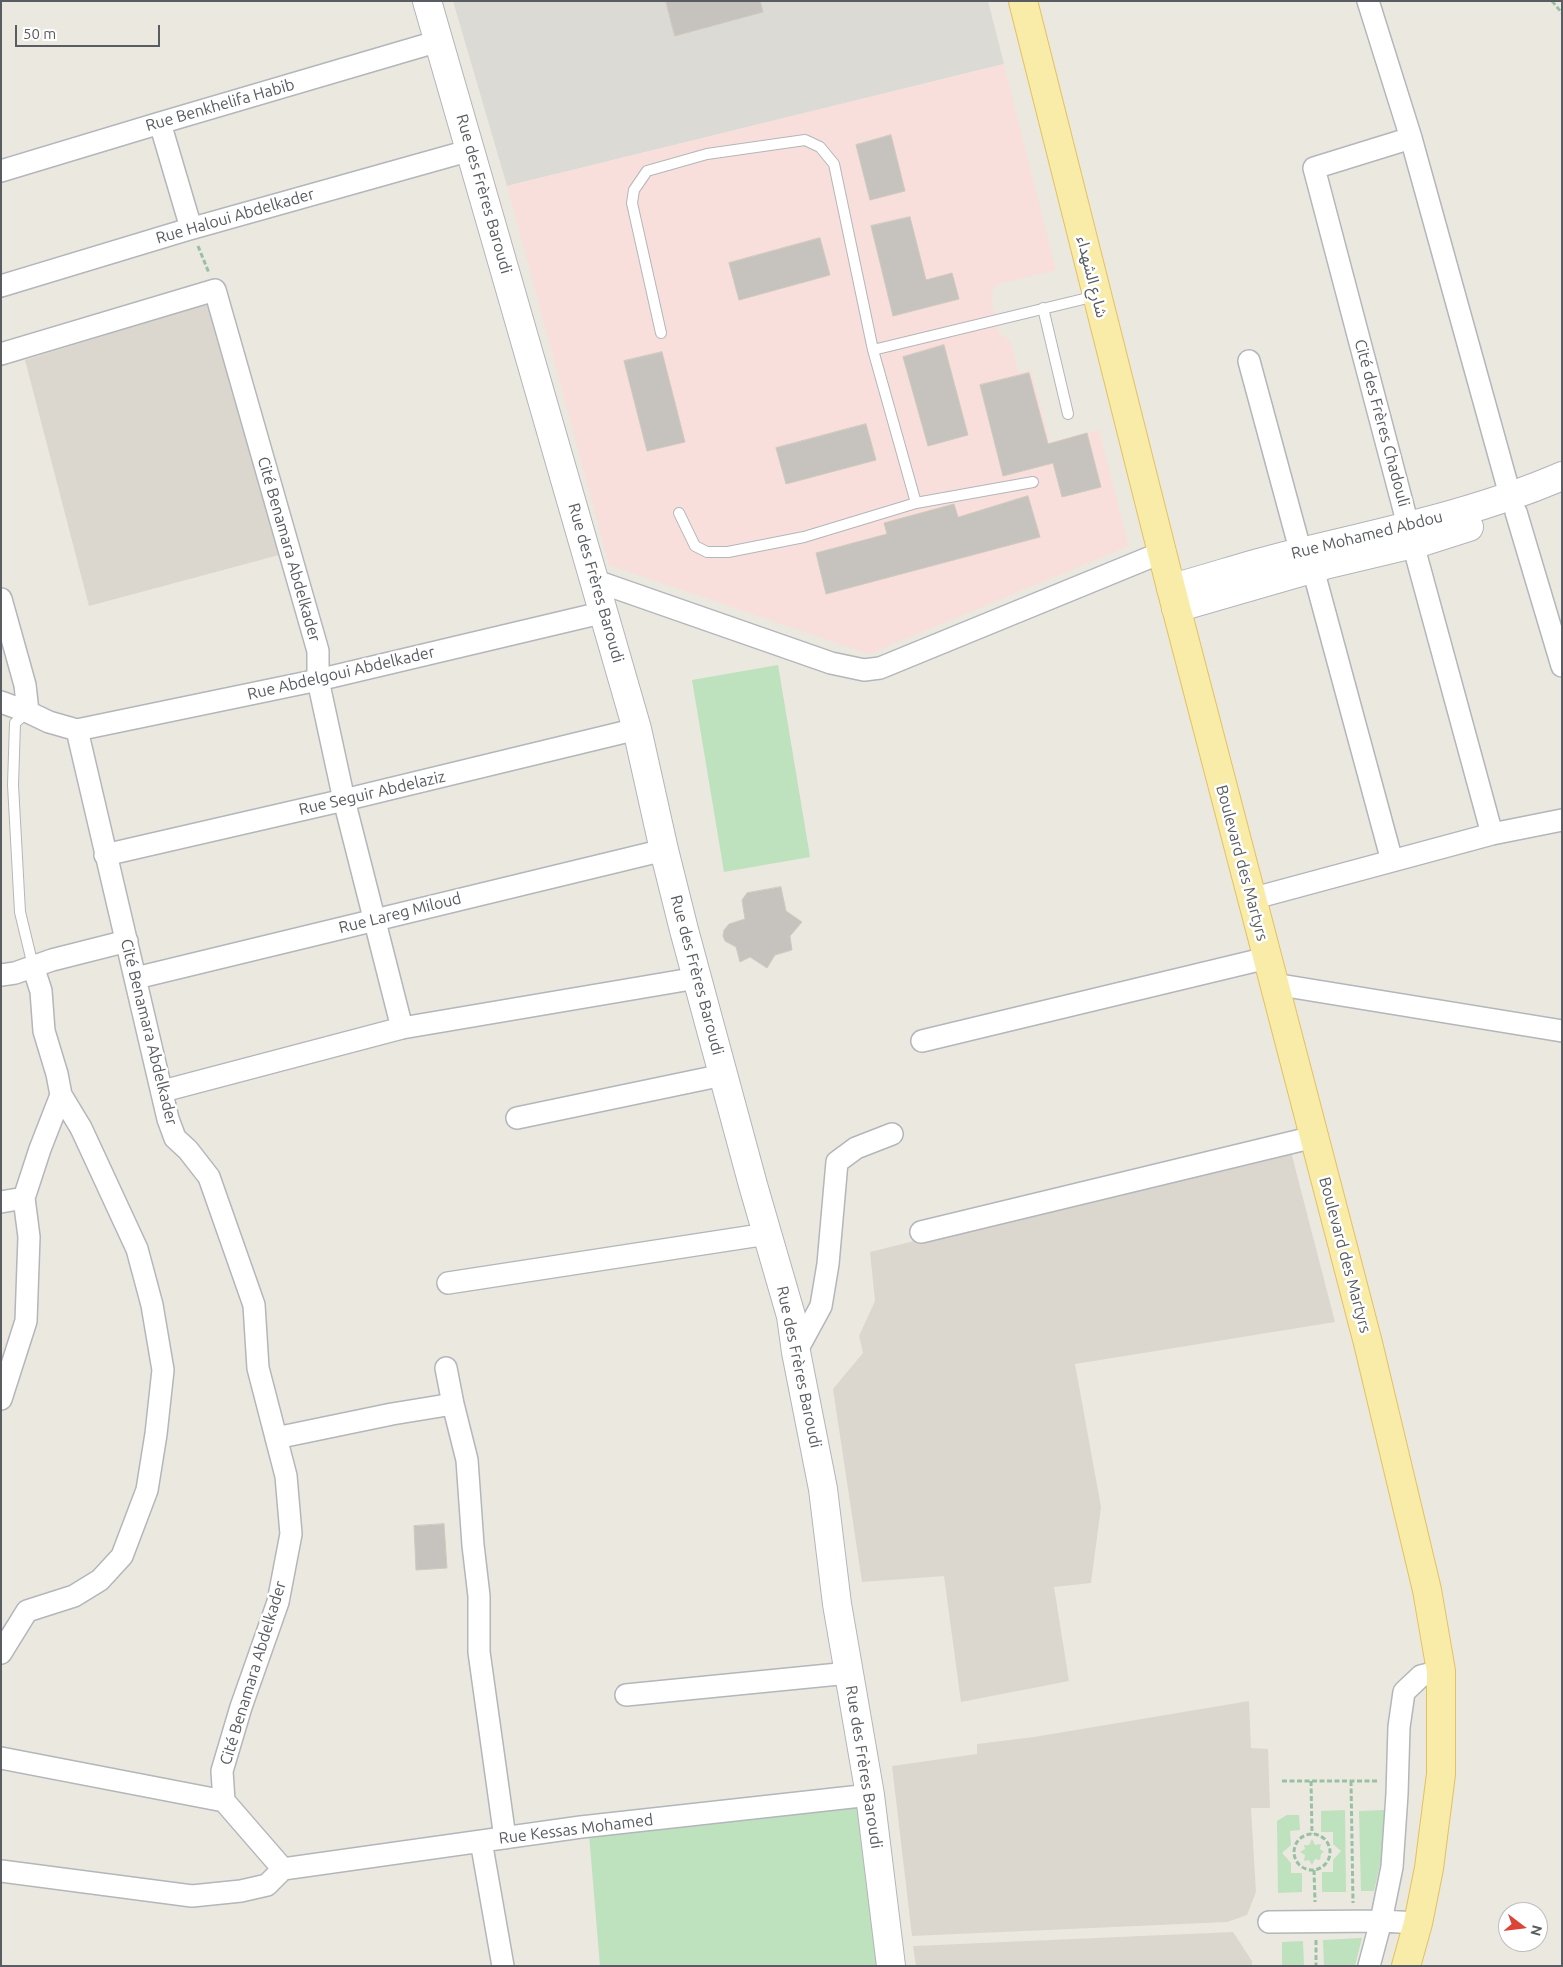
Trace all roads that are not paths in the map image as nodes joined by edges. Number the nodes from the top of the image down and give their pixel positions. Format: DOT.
graph roads {
  1 [pos="427,1"];
  2 [pos="1022,1"];
  3 [pos="1368,1"];
  4 [pos="439,41"];
  5 [pos="160,122"];
  6 [pos="1411,138"];
  7 [pos="471,150"];
  8 [pos="1,171"];
  9 [pos="191,228"];
  10 [pos="1,286"];
  11 [pos="1097,296"];
  12 [pos="1043,308"];
  13 [pos="661,333"];
  14 [pos="873,350"];
  15 [pos="1,354"];
  16 [pos="1249,361"];
  17 [pos="1068,414"];
  18 [pos="1562,476"];
  19 [pos="1033,482"];
  20 [pos="1562,495"];
  21 [pos="916,503"];
  22 [pos="1513,504"];
  23 [pos="679,513"];
  24 [pos="1411,534"];
  25 [pos="1163,552"];
  26 [pos="1307,561"];
  27 [pos="596,581"];
  28 [pos="1174,598"];
  29 [pos="1,599"];
  30 [pos="605,612"];
  31 [pos="1562,666"];
  32 [pos="318,680"];
  33 [pos="1,702"];
  34 [pos="28,712"];
  35 [pos="638,729"];
  36 [pos="77,730"];
  37 [pos="344,800"];
  38 [pos="1562,820"];
  39 [pos="1492,834"];
  40 [pos="664,850"];
  41 [pos="106,855"];
  42 [pos="1392,861"];
  43 [pos="1251,899"];
  44 [pos="374,919"];
  45 [pos="127,941"];
  46 [pos="1267,958"];
  47 [pos="32,966"];
  48 [pos="1,975"];
  49 [pos="136,978"];
  50 [pos="697,978"];
  51 [pos="1274,984"];
  52 [pos="402,1028"];
  53 [pos="1562,1030"];
  54 [pos="922,1041"];
  55 [pos="723,1075"];
  56 [pos="163,1091"];
  57 [pos="61,1095"];
  58 [pos="517,1118"];
  59 [pos="892,1134"];
  60 [pos="1314,1137"];
  61 [pos="24,1198"];
  62 [pos="1,1202"];
  63 [pos="921,1232"];
  64 [pos="767,1234"];
  65 [pos="448,1283"];
  66 [pos="796,1352"];
  67 [pos="446,1368"];
  68 [pos="1,1399"];
  69 [pos="453,1404"];
  70 [pos="276,1438"];
  71 [pos="1,1653"];
  72 [pos="1441,1672"];
  73 [pos="849,1673"];
  74 [pos="626,1695"];
  75 [pos="1,1758"];
  76 [pos="870,1795"];
  77 [pos="224,1801"];
  78 [pos="505,1838"];
  79 [pos="481,1841"];
  80 [pos="283,1869"];
  81 [pos="3,1874"];
  82 [pos="1381,1921"];
  83 [pos="1269,1922"];
  84 [pos="1418,1924"];
  85 [pos="503,1966"];
  86 [pos="891,1966"];
  87 [pos="1369,1966"];
  88 [pos="1406,1966"];
  1 -- 4 [label="street, Rue des Frères Baroudi"];
  2 -- 11 [label="main road, شارع الشهداء"];
  3 -- 6 [label="street"];
  4 -- 5 [label="street, Rue Benkhelifa Habib"];
  4 -- 7 [label="street, Rue des Frères Baroudi"];
  5 -- 8 [label="street, Rue Benkhelifa Habib"];
  5 -- 9 [label="street"];
  6 -- 22 [label="street"];
  6 -- 24 [label="street, Cité des Frères Chadouli"];
  7 -- 9 [label="street, Rue Haloui Abdelkader"];
  7 -- 27 [label="street, Rue des Frères Baroudi"];
  9 -- 10 [label="street, Rue Haloui Abdelkader"];
  11 -- 12 [label="lane"];
  11 -- 25 [label="main road, شارع الشهداء"];
  12 -- 14 [label="lane"];
  12 -- 17 [label="lane"];
  13 -- 14 [label="lane"];
  14 -- 21 [label="lane"];
  15 -- 32 [label="street, Cité Benamara Abdelkader"];
  16 -- 26 [label="street"];
  18 -- 22 [label="street, Rue Mohamed Abdou"];
  19 -- 21 [label="lane"];
  20 -- 22 [label="street, Rue Mohamed Abdou"];
  21 -- 23 [label="lane"];
  22 -- 24 [label="street, Rue Mohamed Abdou"];
  22 -- 31 [label="street"];
  24 -- 26 [label="street, Rue Mohamed Abdou"];
  24 -- 39 [label="street, Cité des Frères Chadouli"];
  25 -- 27 [label="street"];
  25 -- 28 [label="main road, Boulevard des Martyrs"];
  26 -- 28 [label="street, Rue Mohamed Abdou"];
  26 -- 42 [label="street"];
  27 -- 30 [label="street, Rue des Frères Baroudi"];
  28 -- 43 [label="main road, Boulevard des Martyrs"];
  29 -- 34 [label="street"];
  30 -- 32 [label="street, Rue Abdelgoui Abdelkader"];
  30 -- 35 [label="street, Rue des Frères Baroudi"];
  32 -- 36 [label="street, Rue Abdelgoui Abdelkader"];
  32 -- 37 [label="street, Cité Benamara Abdelkader"];
  33 -- 34 [label="street"];
  34 -- 36 [label="street"];
  34 -- 47 [label="lane"];
  35 -- 37 [label="street, Rue Seguir Abdelaziz"];
  35 -- 40 [label="street, Rue des Frères Baroudi"];
  36 -- 41 [label="street, Cité Benamara Abdelkader"];
  37 -- 41 [label="street, Rue Seguir Abdelaziz"];
  37 -- 44 [label="street, Cité Benamara Abdelkader"];
  38 -- 39 [label="street"];
  39 -- 42 [label="street"];
  40 -- 44 [label="street, Rue Lareg Miloud"];
  40 -- 50 [label="street, Rue des Frères Baroudi"];
  41 -- 45 [label="street, Cité Benamara Abdelkader"];
  42 -- 43 [label="street"];
  43 -- 46 [label="main road, Boulevard des Martyrs"];
  44 -- 49 [label="street, Rue Lareg Miloud"];
  44 -- 52 [label="street, Cité Benamara Abdelkader"];
  45 -- 47 [label="street"];
  45 -- 49 [label="street, Cité Benamara Abdelkader"];
  46 -- 51 [label="main road, Boulevard des Martyrs"];
  46 -- 54 [label="street"];
  47 -- 48 [label="street"];
  47 -- 57 [label="street"];
  49 -- 56 [label="street, Cité Benamara Abdelkader"];
  50 -- 52 [label="street"];
  50 -- 55 [label="street, Rue des Frères Baroudi"];
  51 -- 53 [label="street"];
  51 -- 60 [label="main road, Boulevard des Martyrs"];
  52 -- 56 [label="street"];
  55 -- 58 [label="street"];
  55 -- 64 [label="street, Rue des Frères Baroudi"];
  56 -- 70 [label="street, Cité Benamara Abdelkader"];
  57 -- 61 [label="street"];
  57 -- 71 [label="street"];
  59 -- 66 [label="street"];
  60 -- 63 [label="street"];
  60 -- 72 [label="main road, Boulevard des Martyrs"];
  61 -- 62 [label="street"];
  61 -- 68 [label="street"];
  64 -- 65 [label="street"];
  64 -- 66 [label="street, Rue des Frères Baroudi"];
  66 -- 73 [label="street, Rue des Frères Baroudi"];
  67 -- 69 [label="street"];
  69 -- 70 [label="street"];
  69 -- 78 [label="street"];
  70 -- 77 [label="street, Cité Benamara Abdelkader"];
  72 -- 82 [label="street"];
  72 -- 84 [label="main road, Boulevard des Martyrs"];
  73 -- 74 [label="street"];
  73 -- 76 [label="street, Rue des Frères Baroudi"];
  75 -- 77 [label="street"];
  76 -- 78 [label="street, Rue Kessas Mohamed"];
  76 -- 86 [label="street, Rue des Frères Baroudi"];
  77 -- 80 [label="street"];
  78 -- 79 [label="street, Rue Kessas Mohamed"];
  79 -- 80 [label="street, Rue Kessas Mohamed"];
  79 -- 85 [label="street"];
  80 -- 81 [label="street"];
  82 -- 83 [label="street"];
  82 -- 84 [label="street"];
  82 -- 87 [label="street"];
  84 -- 88 [label="main road, Boulevard des Martyrs"];
}
